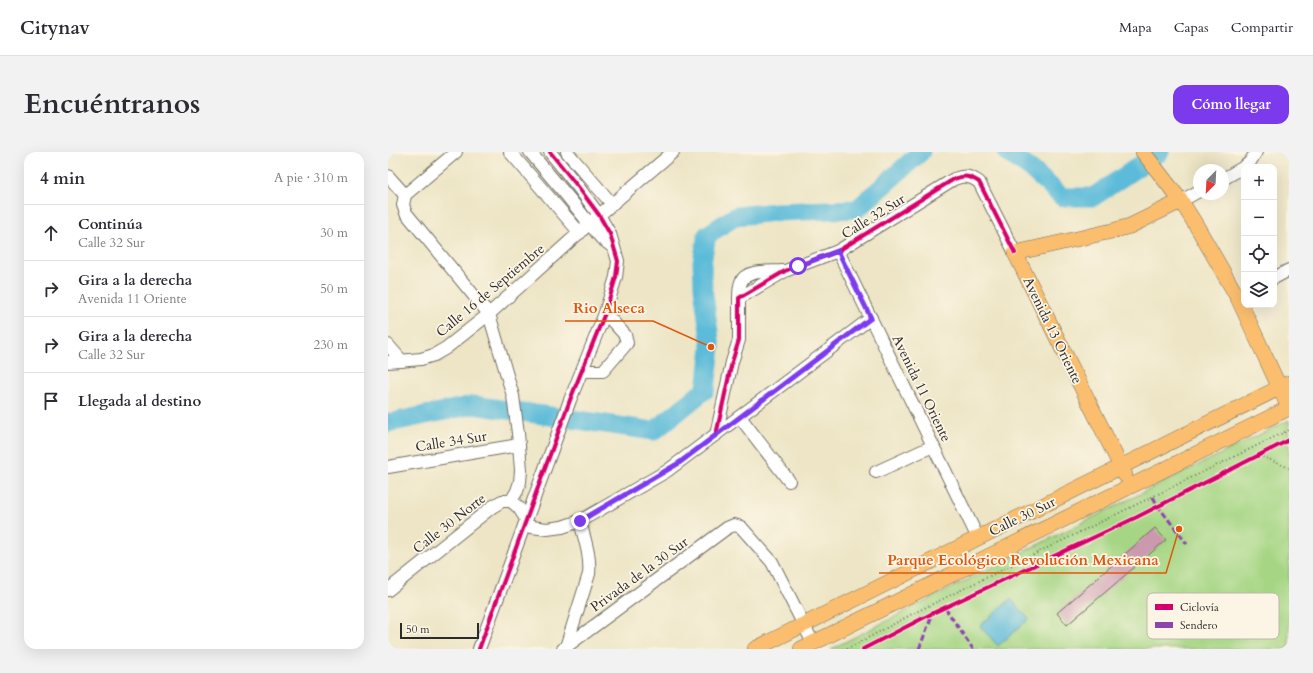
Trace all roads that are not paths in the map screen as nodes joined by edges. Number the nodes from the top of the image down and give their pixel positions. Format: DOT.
graph roads {
  1 [pos="456,152"];
  2 [pos="510,152"];
  3 [pos="530,152"];
  4 [pos="567,152"];
  5 [pos="673,152"];
  6 [pos="1143,152"];
  7 [pos="1256,152"];
  8 [pos="552,155"];
  9 [pos="1248,164"];
  10 [pos="543,168"];
  11 [pos="1241,169"];
  12 [pos="388,176"];
  13 [pos="1229,176"];
  14 [pos="972,177"];
  15 [pos="1193,195"];
  16 [pos="405,196"];
  17 [pos="1181,201"];
  18 [pos="612,204"];
  19 [pos="600,215"];
  20 [pos="590,223"];
  21 [pos="580,233"];
  22 [pos="614,248"];
  23 [pos="838,251"];
  24 [pos="1015,253"];
  25 [pos="1289,270"];
  26 [pos="1277,276"];
  27 [pos="1241,297"];
  28 [pos="1246,308"];
  29 [pos="489,314"];
  30 [pos="605,314"];
  31 [pos="871,318"];
  32 [pos="388,345"];
  33 [pos="388,362"];
  34 [pos="402,362"];
  35 [pos="582,371"];
  36 [pos="1284,386"];
  37 [pos="1289,408"];
  38 [pos="740,417"];
  39 [pos="716,436"];
  40 [pos="519,439"];
  41 [pos="933,446"];
  42 [pos="388,467"];
  43 [pos="1120,467"];
  44 [pos="521,470"];
  45 [pos="876,472"];
  46 [pos="541,479"];
  47 [pos="789,481"];
  48 [pos="1131,486"];
  49 [pos="511,501"];
  50 [pos="580,521"];
  51 [pos="525,523"];
  52 [pos="978,538"];
  53 [pos="388,590"];
  54 [pos="804,624"];
  55 [pos="807,646"];
  56 [pos="565,648"];
  57 [pos="479,649"];
  58 [pos="755,649"];
  1 -- 16 [label="street"];
  2 -- 21 [label="street"];
  3 -- 10 [label="street"];
  4 -- 18 [label="street"];
  5 -- 18 [label="street, Calle 16 de Septiembre"];
  6 -- 17 [label="main road"];
  7 -- 9 [label="street"];
  8 -- 10 [label="street"];
  8 -- 19 [label="street"];
  10 -- 20 [label="street"];
  11 -- 13 [label="street"];
  12 -- 16 [label="street"];
  14 -- 23 [label="street, Calle 32 Sur"];
  14 -- 24 [label="street, Avenida 13 Oriente"];
  15 -- 17 [label="street"];
  16 -- 29 [label="street"];
  17 -- 24 [label="main road"];
  17 -- 27 [label="main road"];
  18 -- 19 [label="street, Calle 16 de Septiembre"];
  19 -- 20 [label="street, Calle 16 de Septiembre"];
  19 -- 22 [label="street"];
  20 -- 21 [label="street, Calle 16 de Septiembre"];
  20 -- 22 [label="street"];
  21 -- 29 [label="street, Calle 16 de Septiembre"];
  22 -- 30 [label="street"];
  23 -- 31 [label="street, Avenida 11 Oriente"];
  23 -- 39 [label="street, Calle 32 Sur"];
  24 -- 43 [label="main road, Avenida 13 Oriente"];
  25 -- 26 [label="street"];
  28 -- 36 [label="main road"];
  29 -- 34 [label="street, Calle 16 de Septiembre"];
  29 -- 40 [label="street"];
  30 -- 35 [label="street"];
  30 -- 35 [label="street"];
  31 -- 38 [label="street"];
  31 -- 41 [label="street, Avenida 11 Oriente"];
  32 -- 34 [label="street"];
  33 -- 34 [label="street, Calle 16 de Septiembre"];
  35 -- 46 [label="street"];
  36 -- 37 [label="main road"];
  36 -- 43 [label="main road, Calle 30 Sur"];
  37 -- 48 [label="main road, Calle 30 Sur"];
  38 -- 39 [label="street"];
  38 -- 47 [label="street"];
  39 -- 50 [label="street"];
  40 -- 42 [label="street, Calle 34 Sur"];
  40 -- 44 [label="street"];
  41 -- 45 [label="street"];
  41 -- 52 [label="street, Avenida 11 Oriente"];
  43 -- 48 [label="main road, Avenida 13 Oriente"];
  43 -- 52 [label="main road, Calle 30 Sur"];
  44 -- 46 [label="street"];
  44 -- 49 [label="street"];
  46 -- 51 [label="street"];
  48 -- 55 [label="main road, Calle 30 Sur"];
  49 -- 51 [label="street"];
  49 -- 53 [label="street, Calle 30 Norte"];
  50 -- 51 [label="street"];
  50 -- 56 [label="street"];
  51 -- 57 [label="street"];
  52 -- 54 [label="main road, Calle 30 Sur"];
  54 -- 55 [label="street"];
  54 -- 56 [label="street, Privada de la 30 Sur"];
  54 -- 58 [label="main road, Calle 30 Sur"];
}
